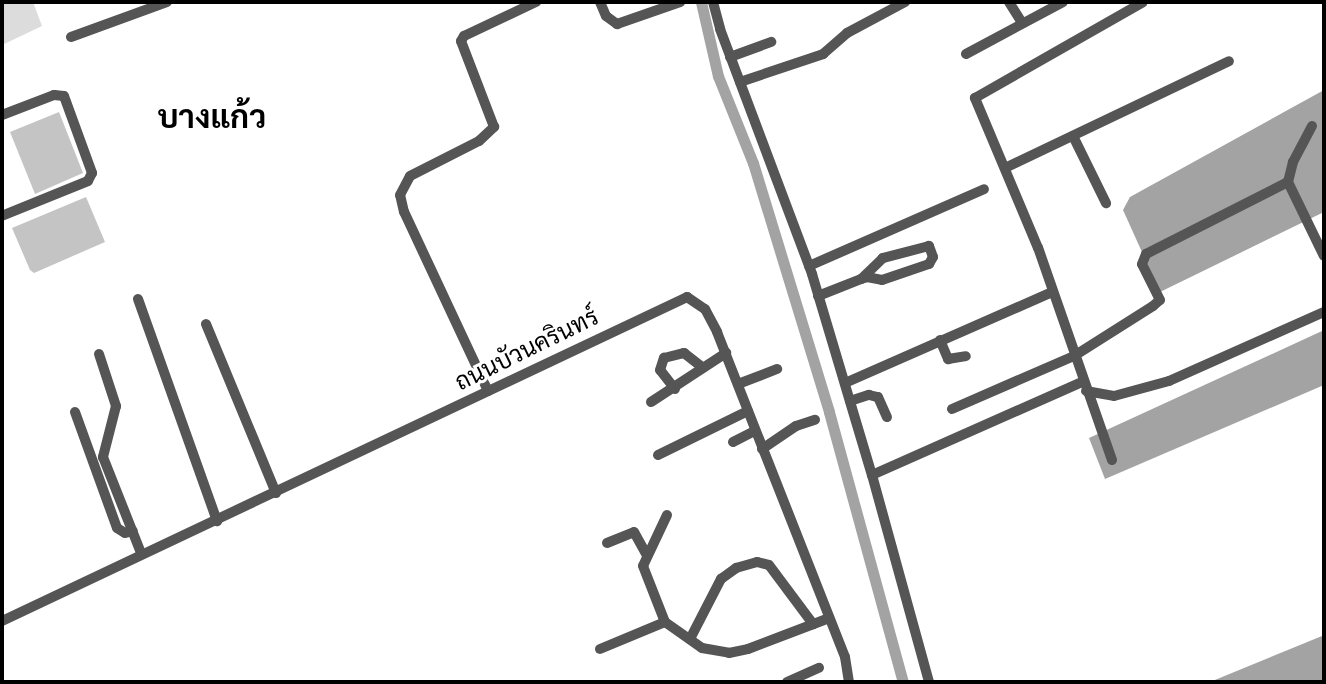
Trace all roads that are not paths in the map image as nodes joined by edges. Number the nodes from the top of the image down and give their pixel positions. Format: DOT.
graph roads {
  1 [pos="167,2"];
  2 [pos="536,2"];
  3 [pos="600,2"];
  4 [pos="680,2"];
  5 [pos="713,2"];
  6 [pos="905,2"];
  7 [pos="1009,2"];
  8 [pos="1063,2"];
  9 [pos="1143,2"];
  10 [pos="1022,23"];
  11 [pos="71,37"];
  12 [pos="771,42"];
  13 [pos="966,54"];
  14 [pos="730,57"];
  15 [pos="1229,61"];
  16 [pos="740,82"];
  17 [pos="2,115"];
  18 [pos="1312,126"];
  19 [pos="1073,136"];
  20 [pos="1005,168"];
  21 [pos="1288,182"];
  22 [pos="984,189"];
  23 [pos="1106,203"];
  24 [pos="2,216"];
  25 [pos="1324,256"];
  26 [pos="809,266"];
  27 [pos="861,279"];
  28 [pos="1052,292"];
  29 [pos="818,296"];
  30 [pos="138,299"];
  31 [pos="1324,312"];
  32 [pos="206,324"];
  33 [pos="940,340"];
  34 [pos="726,353"];
  35 [pos="99,354"];
  36 [pos="966,356"];
  37 [pos="1074,356"];
  38 [pos="703,368"];
  39 [pos="777,369"];
  40 [pos="845,383"];
  41 [pos="738,384"];
  42 [pos="1084,387"];
  43 [pos="675,389"];
  44 [pos="488,391"];
  45 [pos="850,401"];
  46 [pos="651,402"];
  47 [pos="952,409"];
  48 [pos="748,411"];
  49 [pos="75,412"];
  50 [pos="887,417"];
  51 [pos="815,420"];
  52 [pos="755,431"];
  53 [pos="733,442"];
  54 [pos="762,449"];
  55 [pos="658,455"];
  56 [pos="1112,460"];
  57 [pos="872,475"];
  58 [pos="276,493"];
  59 [pos="667,515"];
  60 [pos="217,521"];
  61 [pos="133,531"];
  62 [pos="607,543"];
  63 [pos="141,553"];
  64 [pos="647,555"];
  65 [pos="829,618"];
  66 [pos="2,621"];
  67 [pos="665,622"];
  68 [pos="813,624"];
  69 [pos="690,639"];
  70 [pos="600,649"];
  71 [pos="819,668"];
  72 [pos="787,682"];
  73 [pos="849,682"];
  74 [pos="929,682"];
  1 -- 11 [label="street"];
  2 -- 44 [label="street"];
  3 -- 4 [label="street"];
  5 -- 14 [label="street"];
  6 -- 16 [label="street"];
  7 -- 10 [label="street"];
  8 -- 10 [label="street"];
  9 -- 20 [label="street"];
  10 -- 13 [label="street"];
  12 -- 14 [label="street"];
  14 -- 16 [label="street"];
  15 -- 19 [label="street"];
  16 -- 26 [label="street"];
  17 -- 24 [label="street"];
  18 -- 21 [label="street"];
  19 -- 20 [label="street"];
  19 -- 23 [label="street"];
  20 -- 28 [label="street"];
  21 -- 25 [label="street"];
  21 -- 37 [label="street"];
  22 -- 26 [label="street"];
  26 -- 29 [label="street"];
  27 -- 27 [label="street"];
  27 -- 29 [label="street"];
  28 -- 33 [label="street"];
  28 -- 37 [label="street"];
  29 -- 40 [label="street"];
  30 -- 60 [label="street"];
  31 -- 42 [label="street"];
  32 -- 58 [label="street"];
  33 -- 36 [label="street"];
  33 -- 40 [label="street"];
  34 -- 38 [label="street"];
  34 -- 41 [label="street, ถนนบัวนครินทร์"];
  34 -- 44 [label="street, ถนนบัวนครินทร์"];
  35 -- 61 [label="street"];
  37 -- 42 [label="street"];
  37 -- 47 [label="street"];
  38 -- 43 [label="street"];
  38 -- 43 [label="street"];
  39 -- 41 [label="street"];
  40 -- 45 [label="street"];
  41 -- 48 [label="street, ถนนบัวนครินทร์"];
  42 -- 56 [label="street"];
  42 -- 57 [label="street"];
  43 -- 46 [label="street"];
  44 -- 58 [label="street, ถนนบัวนครินทร์"];
  45 -- 50 [label="street"];
  45 -- 57 [label="street"];
  48 -- 52 [label="street, ถนนบัวนครินทร์"];
  48 -- 55 [label="street"];
  49 -- 61 [label="street"];
  51 -- 54 [label="street"];
  52 -- 53 [label="street"];
  52 -- 54 [label="street, ถนนบัวนครินทร์"];
  54 -- 65 [label="street, ถนนบัวนครินทร์"];
  57 -- 74 [label="street"];
  58 -- 60 [label="street, ถนนบัวนครินทร์"];
  59 -- 64 [label="street"];
  60 -- 63 [label="street, ถนนบัวนครินทร์"];
  61 -- 63 [label="street"];
  62 -- 64 [label="street"];
  63 -- 66 [label="street, ถนนบัวนครินทร์"];
  64 -- 67 [label="street"];
  65 -- 68 [label="street"];
  65 -- 73 [label="street, ถนนบัวนครินทร์"];
  67 -- 69 [label="street"];
  67 -- 70 [label="street"];
  68 -- 69 [label="street"];
  68 -- 69 [label="street"];
  71 -- 72 [label="street"];
}
